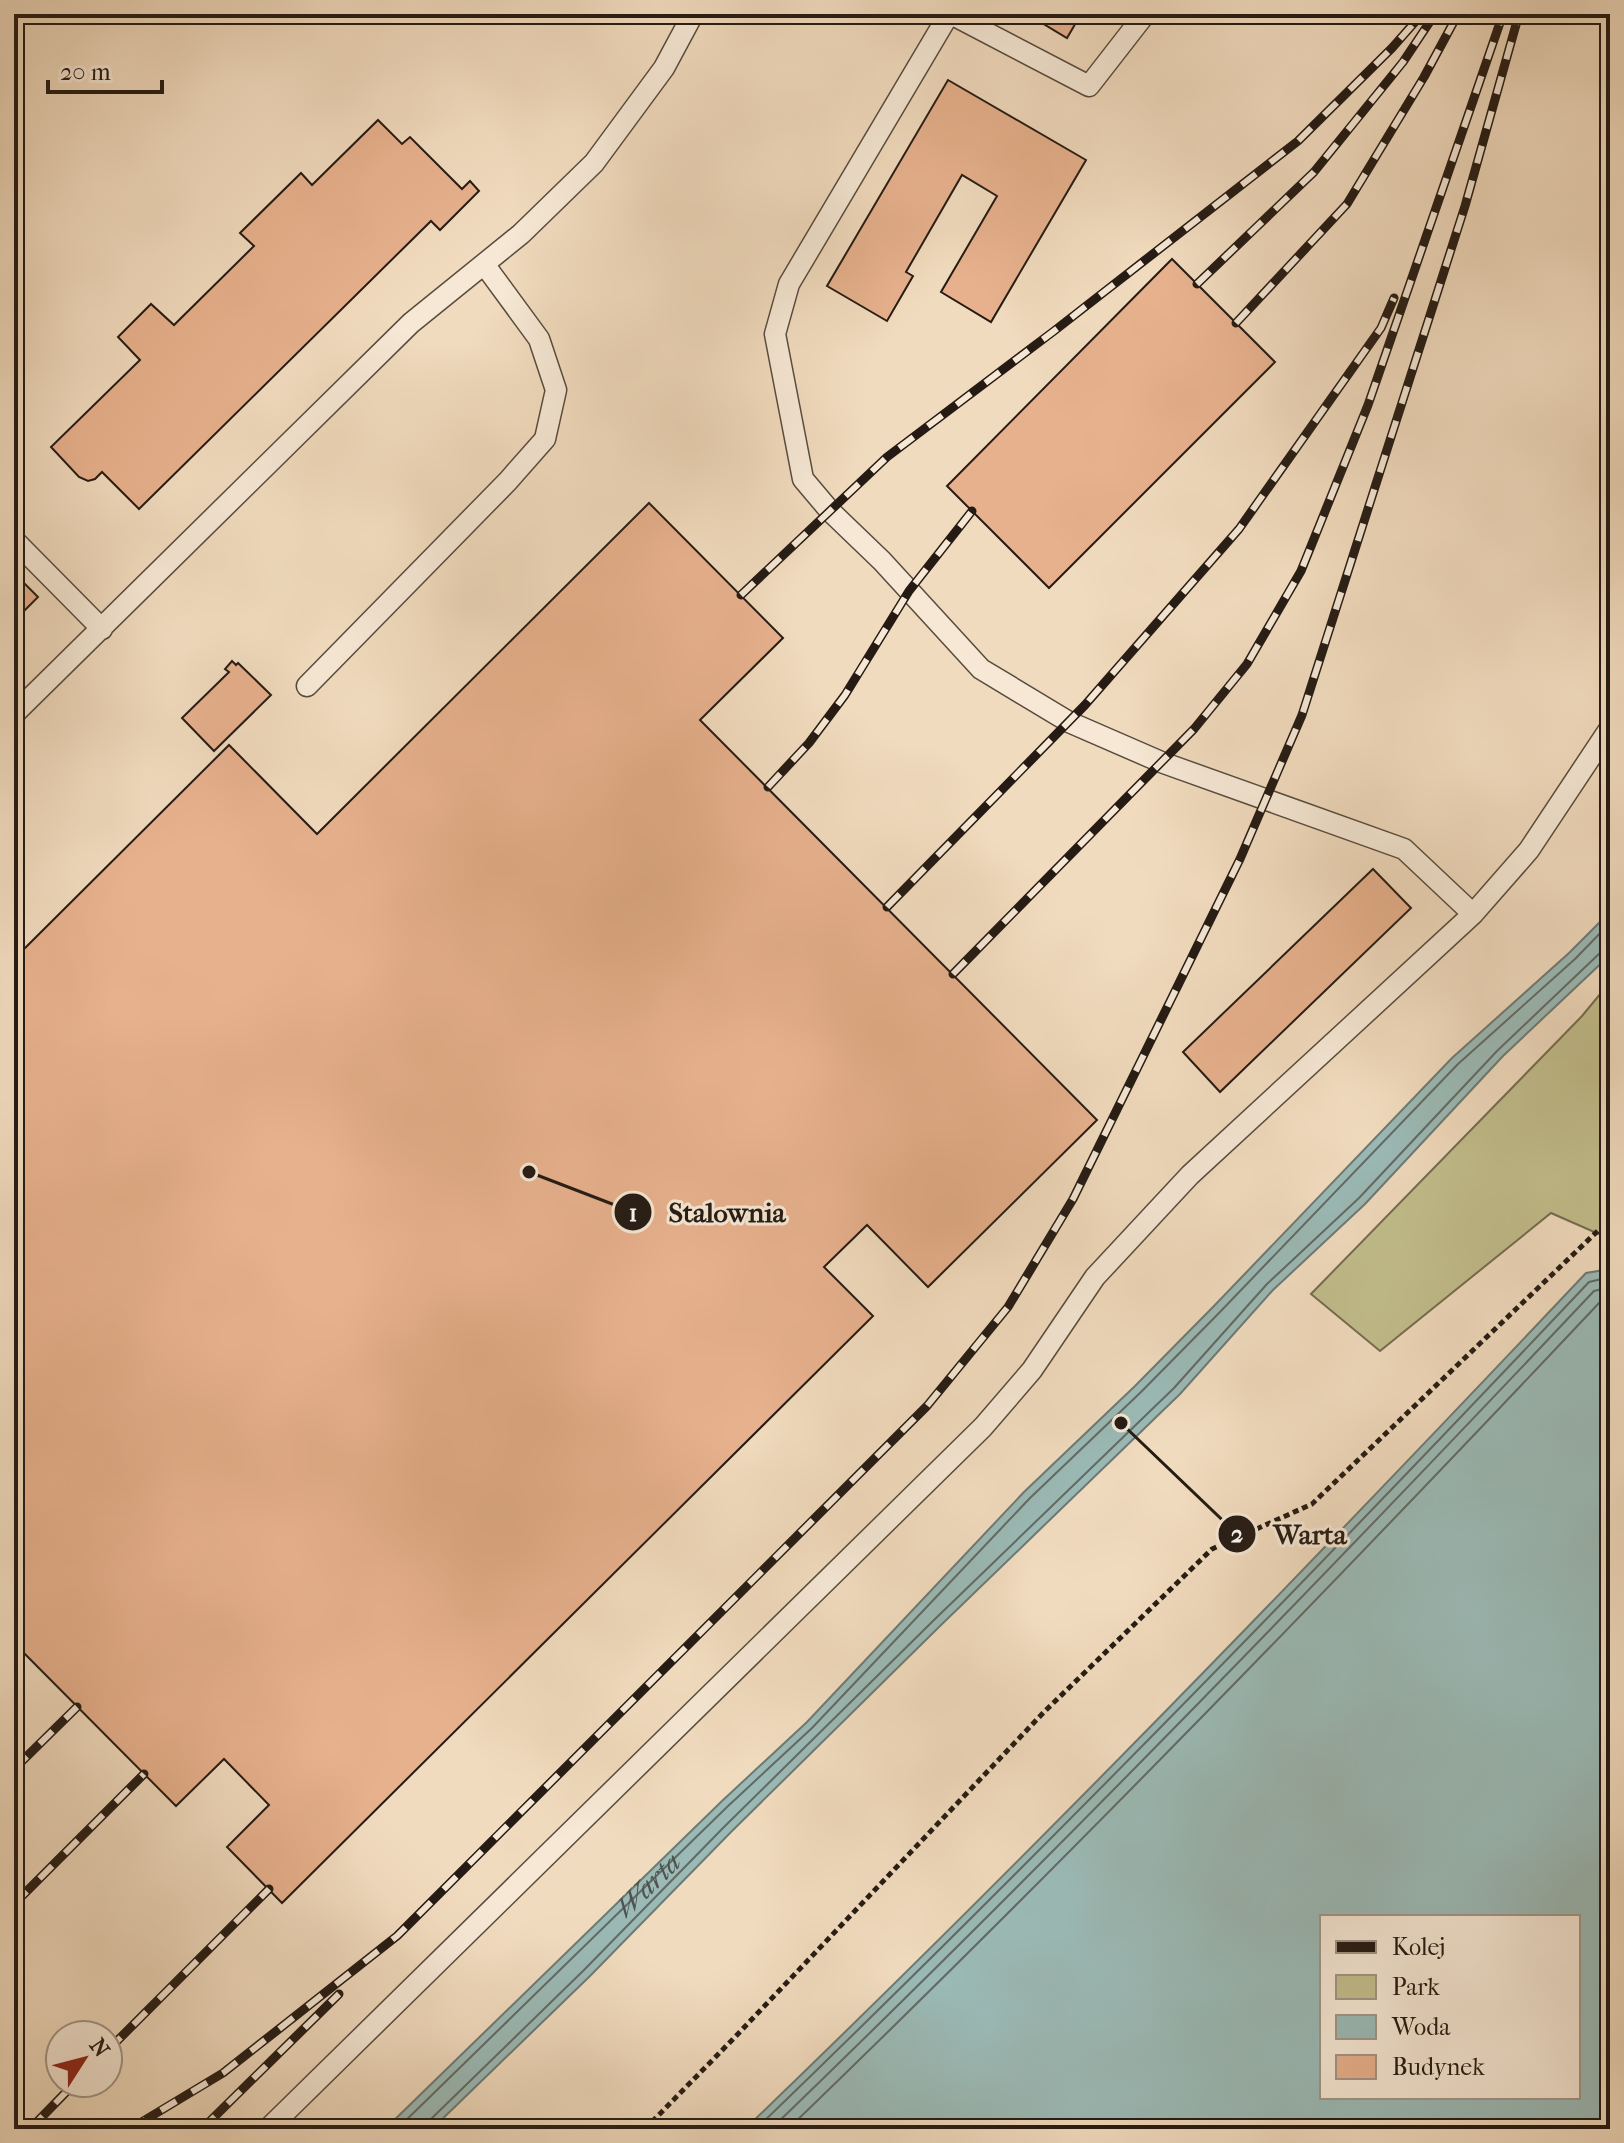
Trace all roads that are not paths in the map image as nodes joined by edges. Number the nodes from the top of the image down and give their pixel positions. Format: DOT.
graph roads {
  1 [pos="693,14"];
  2 [pos="950,14"];
  3 [pos="1145,14"];
  4 [pos="484,264"];
  5 [pos="14,540"];
  6 [pos="102,629"];
  7 [pos="307,686"];
  8 [pos="14,714"];
  9 [pos="1610,728"];
  10 [pos="1473,914"];
  11 [pos="268,2129"];
  1 -- 4 [label="lane"];
  2 -- 3 [label="lane"];
  2 -- 10 [label="lane"];
  4 -- 6 [label="lane"];
  4 -- 7 [label="lane"];
  5 -- 6 [label="lane"];
  6 -- 8 [label="lane"];
  9 -- 10 [label="lane"];
  10 -- 11 [label="lane"];
}
